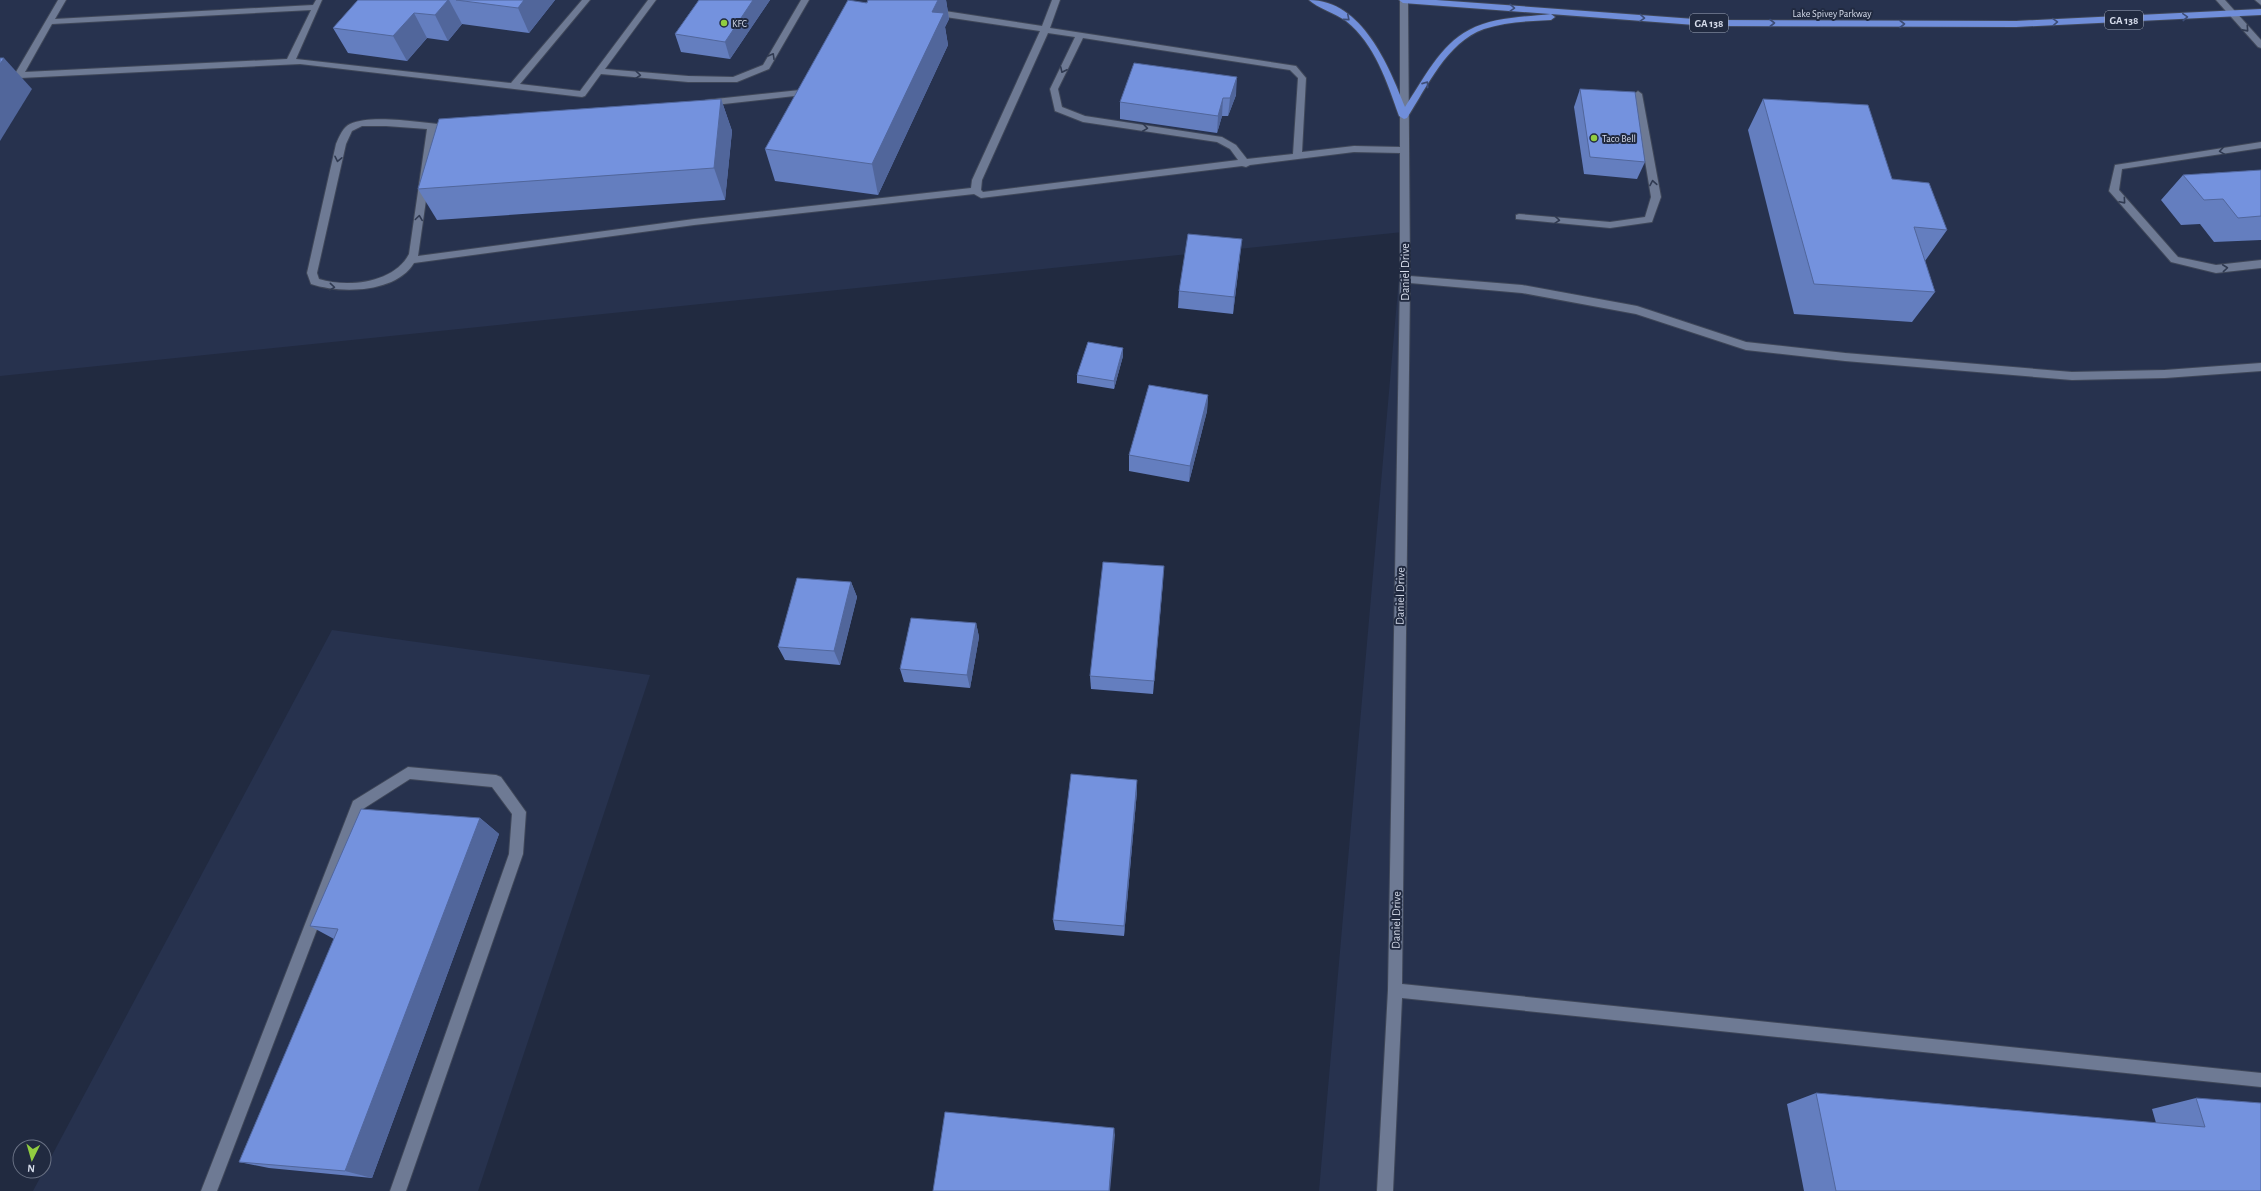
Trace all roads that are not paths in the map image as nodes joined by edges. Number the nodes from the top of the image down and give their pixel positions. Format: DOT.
graph roads {
  1 [pos="62,0"];
  2 [pos="586,0"];
  3 [pos="652,0"];
  4 [pos="805,0"];
  5 [pos="1056,0"];
  6 [pos="1313,0"];
  7 [pos="1403,0"];
  8 [pos="2220,0"];
  9 [pos="318,4"];
  10 [pos="920,10"];
  11 [pos="2261,12"];
  12 [pos="1582,14"];
  13 [pos="2232,14"];
  14 [pos="49,22"];
  15 [pos="1045,30"];
  16 [pos="1080,35"];
  17 [pos="2261,45"];
  18 [pos="290,61"];
  19 [pos="599,71"];
  20 [pos="816,73"];
  21 [pos="19,75"];
  22 [pos="0,76"];
  23 [pos="513,86"];
  24 [pos="1638,94"];
  25 [pos="693,104"];
  26 [pos="1404,116"];
  27 [pos="432,128"];
  28 [pos="459,128"];
  29 [pos="2261,145"];
  30 [pos="1405,150"];
  31 [pos="1297,156"];
  32 [pos="1246,164"];
  33 [pos="976,191"];
  34 [pos="1518,217"];
  35 [pos="411,260"];
  36 [pos="2261,264"];
  37 [pos="1405,279"];
  38 [pos="2261,367"];
  39 [pos="1395,990"];
  40 [pos="2261,1080"];
  41 [pos="209,1191"];
  42 [pos="398,1191"];
  43 [pos="1385,1191"];
  1 -- 14 [label="street"];
  2 -- 23 [label="street"];
  3 -- 19 [label="street"];
  19 -- 4 [label="street, one-way"];
  5 -- 15 [label="street"];
  6 -- 26 [label="highway, one-way"];
  7 -- 12 [label="highway, Lake Spivey Parkway / GA 138, one-way"];
  7 -- 26 [label="street, Daniel Drive"];
  8 -- 13 [label="street"];
  9 -- 14 [label="street"];
  9 -- 18 [label="street"];
  10 -- 15 [label="street"];
  11 -- 13 [label="highway, Lake Spivey Parkway / GA 138"];
  12 -- 13 [label="highway, Lake Spivey Parkway / GA 138, one-way"];
  26 -- 12 [label="highway, one-way"];
  13 -- 17 [label="street, one-way"];
  14 -- 21 [label="street"];
  15 -- 16 [label="street"];
  15 -- 33 [label="street"];
  16 -- 31 [label="street"];
  16 -- 32 [label="street, one-way"];
  18 -- 21 [label="street"];
  18 -- 23 [label="street"];
  19 -- 23 [label="street"];
  20 -- 25 [label="street"];
  21 -- 22 [label="street"];
  34 -- 24 [label="street, one-way"];
  26 -- 30 [label="street, Daniel Drive"];
  27 -- 28 [label="street"];
  35 -- 27 [label="street, one-way"];
  27 -- 35 [label="street, one-way"];
  29 -- 36 [label="street, one-way"];
  30 -- 31 [label="street"];
  30 -- 37 [label="street, Daniel Drive"];
  31 -- 32 [label="street"];
  32 -- 33 [label="street"];
  33 -- 35 [label="street"];
  37 -- 38 [label="street"];
  37 -- 39 [label="street, Daniel Drive"];
  39 -- 40 [label="street"];
  39 -- 43 [label="street, Daniel Drive"];
  41 -- 42 [label="street"];
}
